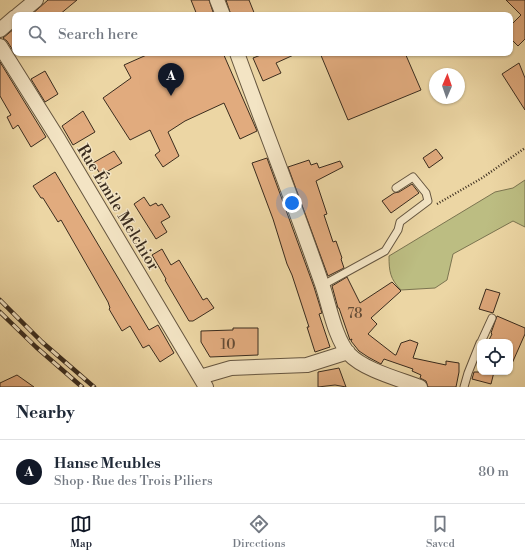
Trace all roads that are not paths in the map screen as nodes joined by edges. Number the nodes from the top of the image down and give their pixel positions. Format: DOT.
graph roads {
  1 [pos="36,0"];
  2 [pos="217,0"];
  3 [pos="22,12"];
  4 [pos="222,12"];
  5 [pos="12,20"];
  6 [pos="0,30"];
  7 [pos="0,46"];
  8 [pos="238,56"];
  9 [pos="396,188"];
  10 [pos="322,285"];
  11 [pos="492,318"];
  12 [pos="482,339"];
  13 [pos="477,350"];
  14 [pos="348,352"];
  15 [pos="203,382"];
  16 [pos="420,387"];
  17 [pos="464,387"];
  1 -- 3 [label="street"];
  2 -- 4 [label="street"];
  5 -- 6 [label="street"];
  7 -- 15 [label="street, Rue Émile Melchior"];
  8 -- 10 [label="street"];
  9 -- 10 [label="lane"];
  10 -- 14 [label="street"];
  11 -- 12 [label="lane"];
  13 -- 17 [label="lane"];
  14 -- 15 [label="street"];
  14 -- 16 [label="street"];
}
